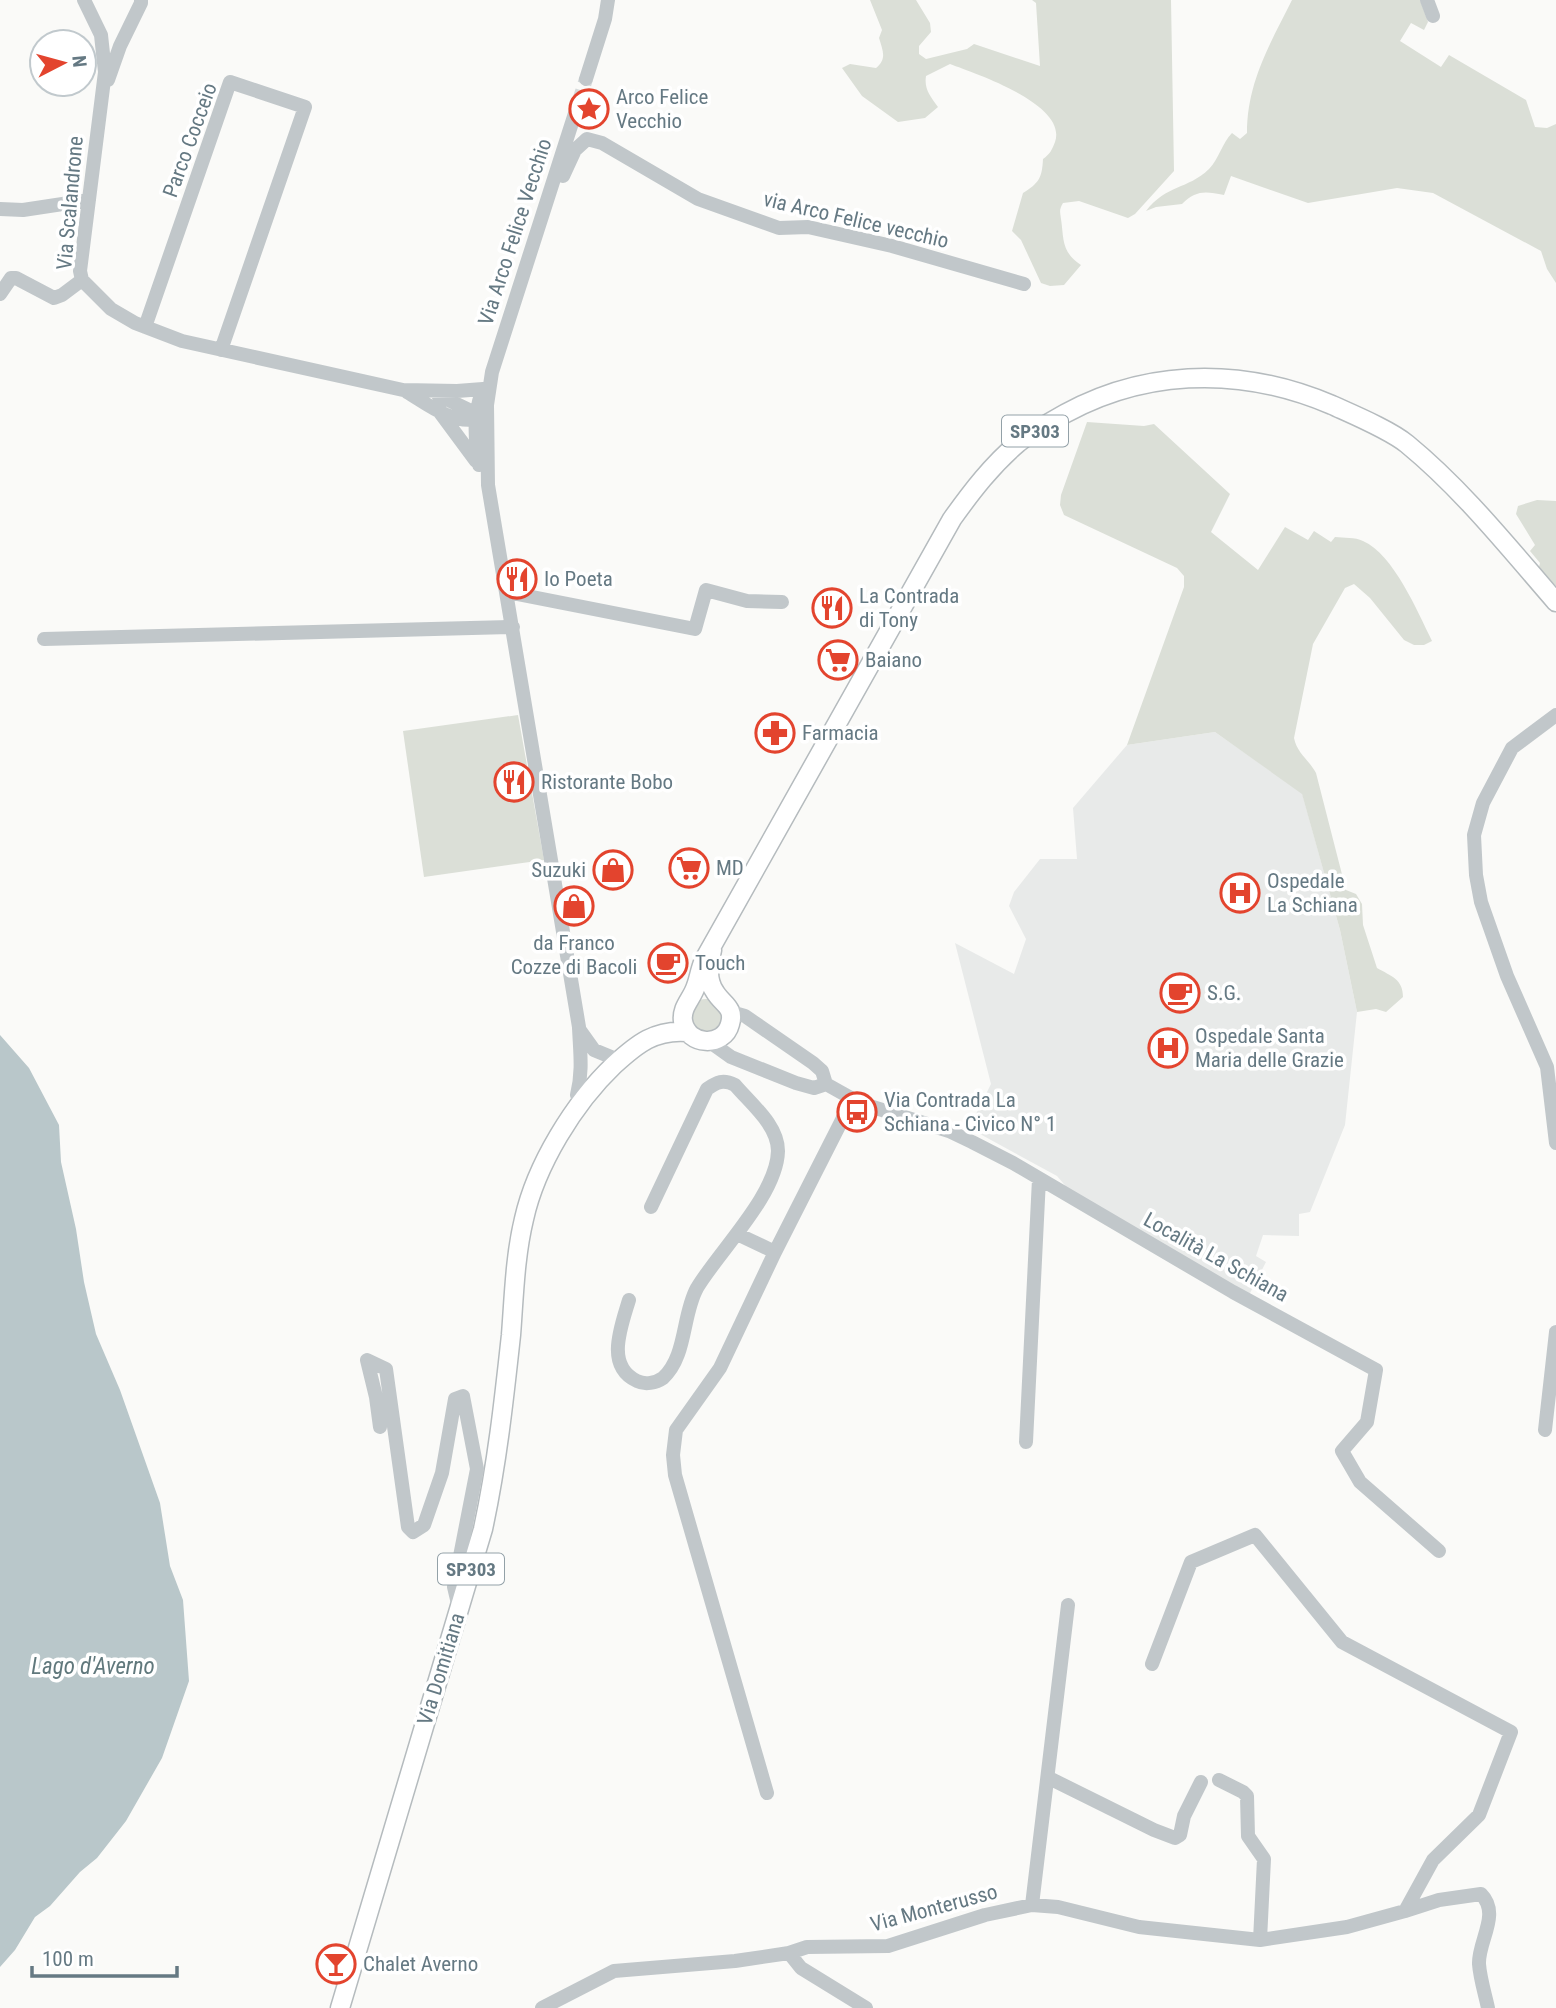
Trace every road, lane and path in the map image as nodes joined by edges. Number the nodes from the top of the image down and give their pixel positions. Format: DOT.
graph roads {
  1 [pos="84,0"];
  2 [pos="141,0"];
  3 [pos="608,0"];
  4 [pos="1427,0"];
  5 [pos="1433,16"];
  6 [pos="586,79"];
  7 [pos="103,95"];
  8 [pos="578,104"];
  9 [pos="552,185"];
  10 [pos="89,200"];
  11 [pos="0,209"];
  12 [pos="82,280"];
  13 [pos="1024,284"];
  14 [pos="0,294"];
  15 [pos="145,327"];
  16 [pos="221,349"];
  17 [pos="492,372"];
  18 [pos="483,389"];
  19 [pos="403,390"];
  20 [pos="446,400"];
  21 [pos="487,405"];
  22 [pos="476,419"];
  23 [pos="486,447"];
  24 [pos="480,469"];
  25 [pos="488,485"];
  26 [pos="507,592"];
  27 [pos="1556,602"];
  28 [pos="782,603"];
  29 [pos="513,628"];
  30 [pos="44,639"];
  31 [pos="1556,715"];
  32 [pos="712,950"];
  33 [pos="715,994"];
  34 [pos="682,1010"];
  35 [pos="731,1012"];
  36 [pos="579,1027"];
  37 [pos="688,1032"];
  38 [pos="710,1042"];
  39 [pos="598,1069"];
  40 [pos="826,1084"];
  41 [pos="851,1098"];
  42 [pos="566,1125"];
  43 [pos="1556,1143"];
  44 [pos="1039,1179"];
  45 [pos="651,1207"];
  46 [pos="737,1234"];
  47 [pos="775,1252"];
  48 [pos="629,1300"];
  49 [pos="1556,1332"];
  50 [pos="380,1427"];
  51 [pos="1545,1430"];
  52 [pos="1026,1442"];
  53 [pos="1439,1551"];
  54 [pos="1068,1605"];
  55 [pos="459,1608"];
  56 [pos="1152,1664"];
  57 [pos="1049,1778"];
  58 [pos="1219,1780"];
  59 [pos="1201,1782"];
  60 [pos="767,1793"];
  61 [pos="1032,1905"];
  62 [pos="1405,1910"];
  63 [pos="1260,1940"];
  64 [pos="789,1953"];
  65 [pos="340,2008"];
  66 [pos="542,2008"];
  67 [pos="866,2008"];
  68 [pos="1488,2008"];
  1 -- 7 [label="street, Via Scalandrone"];
  2 -- 7 [label="street"];
  3 -- 6 [label="street"];
  4 -- 5 [label="street"];
  7 -- 10 [label="street, Via Scalandrone"];
  8 -- 9 [label="street, Via Arco Felice Vecchio"];
  9 -- 13 [label="street, via Arco Felice vecchio"];
  9 -- 17 [label="street, Via Arco Felice Vecchio"];
  10 -- 11 [label="street"];
  10 -- 12 [label="street, Via Scalandrone"];
  12 -- 14 [label="street"];
  12 -- 15 [label="street, Via Scalandrone"];
  15 -- 16 [label="street, Via Scalandrone"];
  15 -- 16 [label="street, Parco Cocceio"];
  16 -- 19 [label="street, Via Scalandrone"];
  17 -- 18 [label="street"];
  17 -- 21 [label="street"];
  18 -- 20 [label="street"];
  18 -- 22 [label="street"];
  19 -- 20 [label="street"];
  19 -- 20 [label="street"];
  20 -- 22 [label="street"];
  20 -- 24 [label="street"];
  21 -- 22 [label="street"];
  21 -- 23 [label="street"];
  22 -- 23 [label="street"];
  22 -- 24 [label="street"];
  23 -- 25 [label="street"];
  24 -- 25 [label="street"];
  25 -- 26 [label="street"];
  26 -- 28 [label="street"];
  26 -- 29 [label="street"];
  27 -- 32 [label="main road, SP303"];
  29 -- 30 [label="street"];
  29 -- 36 [label="street"];
  31 -- 43 [label="street"];
  32 -- 33 [label="main road"];
  32 -- 34 [label="main road"];
  33 -- 34 [label="main road"];
  33 -- 35 [label="main road"];
  34 -- 37 [label="main road"];
  34 -- 39 [label="main road, Via Domitiana"];
  35 -- 38 [label="main road"];
  35 -- 40 [label="street, Località La Schiana"];
  36 -- 39 [label="street"];
  36 -- 39 [label="street"];
  37 -- 38 [label="main road"];
  37 -- 39 [label="main road, Via Domitiana"];
  38 -- 40 [label="street, Località La Schiana"];
  39 -- 42 [label="main road, Via Domitiana / SP303"];
  39 -- 42 [label="main road, Via Domitiana"];
  40 -- 41 [label="street, Località La Schiana"];
  41 -- 44 [label="street, Località La Schiana"];
  41 -- 47 [label="street"];
  42 -- 55 [label="main road, Via Domitiana / SP303"];
  44 -- 52 [label="street"];
  44 -- 53 [label="street, Località La Schiana"];
  45 -- 46 [label="street"];
  46 -- 47 [label="street"];
  46 -- 48 [label="street"];
  47 -- 60 [label="street"];
  49 -- 51 [label="street"];
  50 -- 55 [label="street"];
  54 -- 57 [label="street"];
  55 -- 65 [label="main road, Via Domitiana / SP303"];
  56 -- 62 [label="street"];
  57 -- 59 [label="street"];
  57 -- 61 [label="street"];
  58 -- 63 [label="street"];
  61 -- 63 [label="street, Via Monterusso"];
  61 -- 64 [label="street, Via Monterusso"];
  62 -- 63 [label="street, Via Monterusso"];
  62 -- 68 [label="street, Via Monterusso"];
  64 -- 66 [label="street, Via Monterusso"];
  64 -- 67 [label="street"];
}
